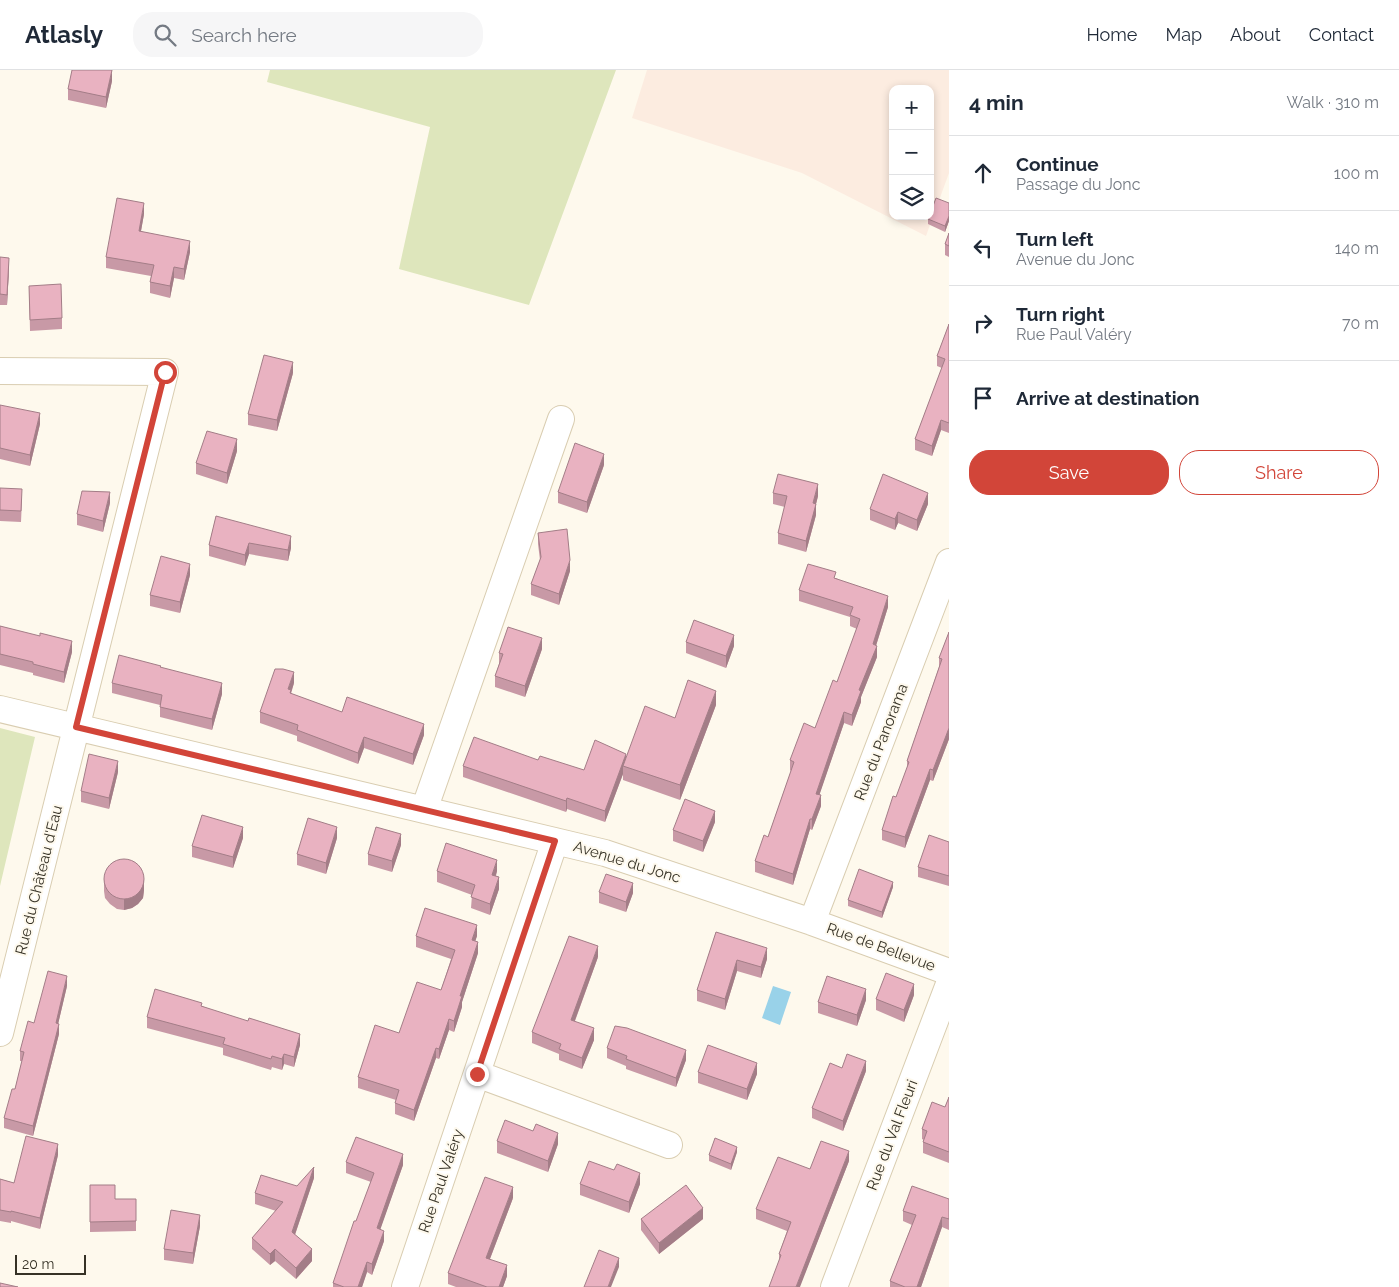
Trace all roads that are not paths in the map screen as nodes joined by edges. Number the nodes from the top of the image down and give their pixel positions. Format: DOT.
graph roads {
  1 [pos="0,371"];
  2 [pos="561,419"];
  3 [pos="949,562"];
  4 [pos="0,709"];
  5 [pos="76,727"];
  6 [pos="424,810"];
  7 [pos="555,841"];
  8 [pos="812,922"];
  9 [pos="949,972"];
  10 [pos="949,984"];
  11 [pos="0,1032"];
  12 [pos="477,1074"];
  13 [pos="669,1145"];
  14 [pos="405,1287"];
  15 [pos="834,1287"];
  1 -- 5 [label="street, Rue du Château d'Eau"];
  2 -- 6 [label="street"];
  3 -- 8 [label="street, Rue du Panorama"];
  4 -- 5 [label="street, Avenue du Jonc"];
  5 -- 6 [label="street, Avenue du Jonc"];
  5 -- 11 [label="street, Rue du Château d'Eau"];
  6 -- 7 [label="street, Avenue du Jonc"];
  7 -- 8 [label="street, Avenue du Jonc"];
  7 -- 12 [label="street, Rue Paul Valéry"];
  8 -- 9 [label="street, Rue de Bellevue"];
  10 -- 15 [label="street, Rue du Val Fleuri"];
  12 -- 13 [label="street"];
  12 -- 14 [label="street, Rue Paul Valéry"];
}
